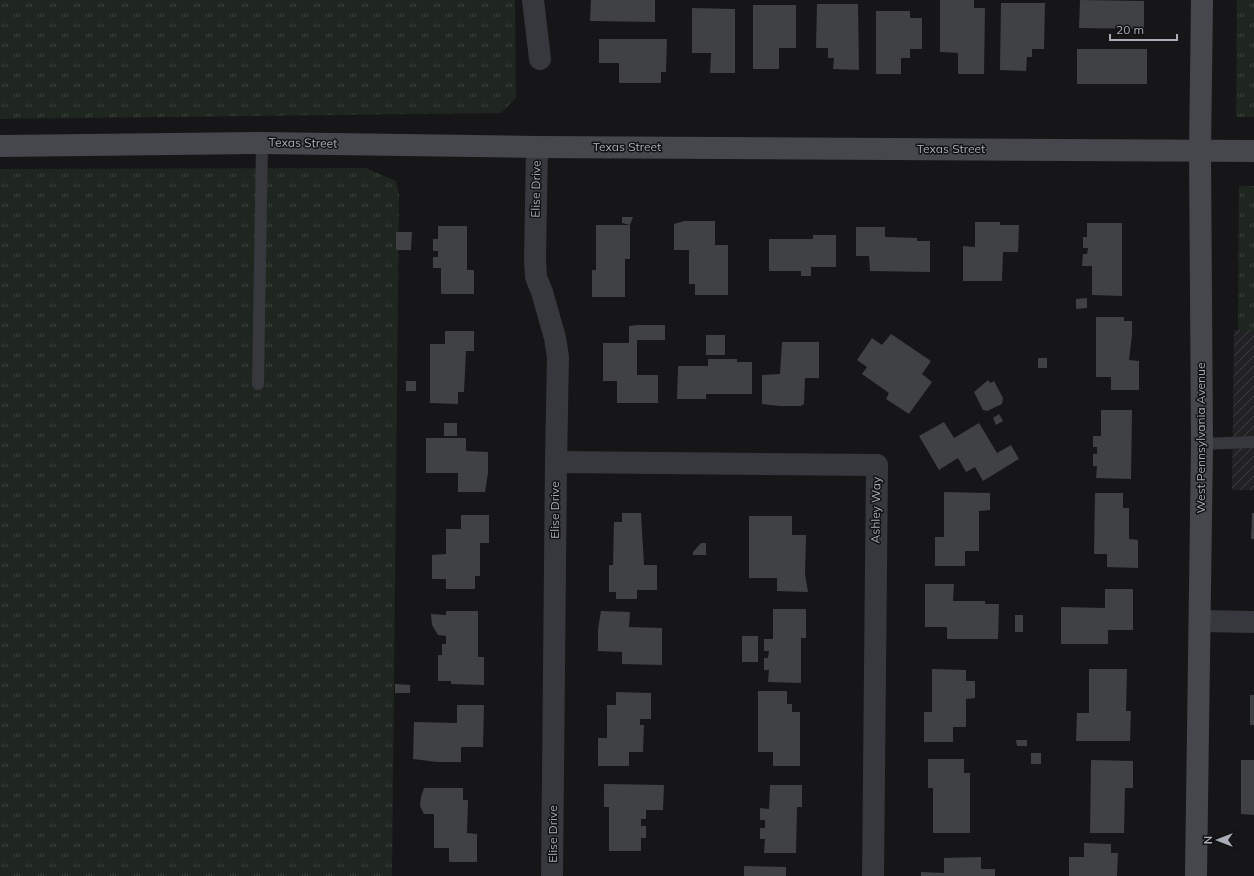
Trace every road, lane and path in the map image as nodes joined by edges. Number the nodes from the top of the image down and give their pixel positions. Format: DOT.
graph roads {
  1 [pos="533,0"];
  2 [pos="1202,0"];
  3 [pos="540,59"];
  4 [pos="262,143"];
  5 [pos="0,146"];
  6 [pos="537,147"];
  7 [pos="1200,151"];
  8 [pos="1254,151"];
  9 [pos="258,384"];
  10 [pos="1254,442"];
  11 [pos="1202,444"];
  12 [pos="556,462"];
  13 [pos="1200,622"];
  14 [pos="1254,622"];
  15 [pos="552,876"];
  16 [pos="873,876"];
  17 [pos="1196,876"];
  1 -- 3 [label="street"];
  2 -- 7 [label="street, West Pennsylvania Avenue"];
  4 -- 5 [label="street, Texas Street"];
  4 -- 6 [label="street, Texas Street"];
  4 -- 9 [label="lane"];
  6 -- 7 [label="street, Texas Street"];
  6 -- 12 [label="street, Elise Drive"];
  7 -- 8 [label="street, Texas Street"];
  7 -- 11 [label="street, West Pennsylvania Avenue"];
  10 -- 11 [label="lane"];
  11 -- 13 [label="street, West Pennsylvania Avenue"];
  12 -- 15 [label="street, Elise Drive"];
  12 -- 16 [label="street, Ashley Way"];
  13 -- 14 [label="street"];
  13 -- 17 [label="street, West Pennsylvania Avenue"];
}
